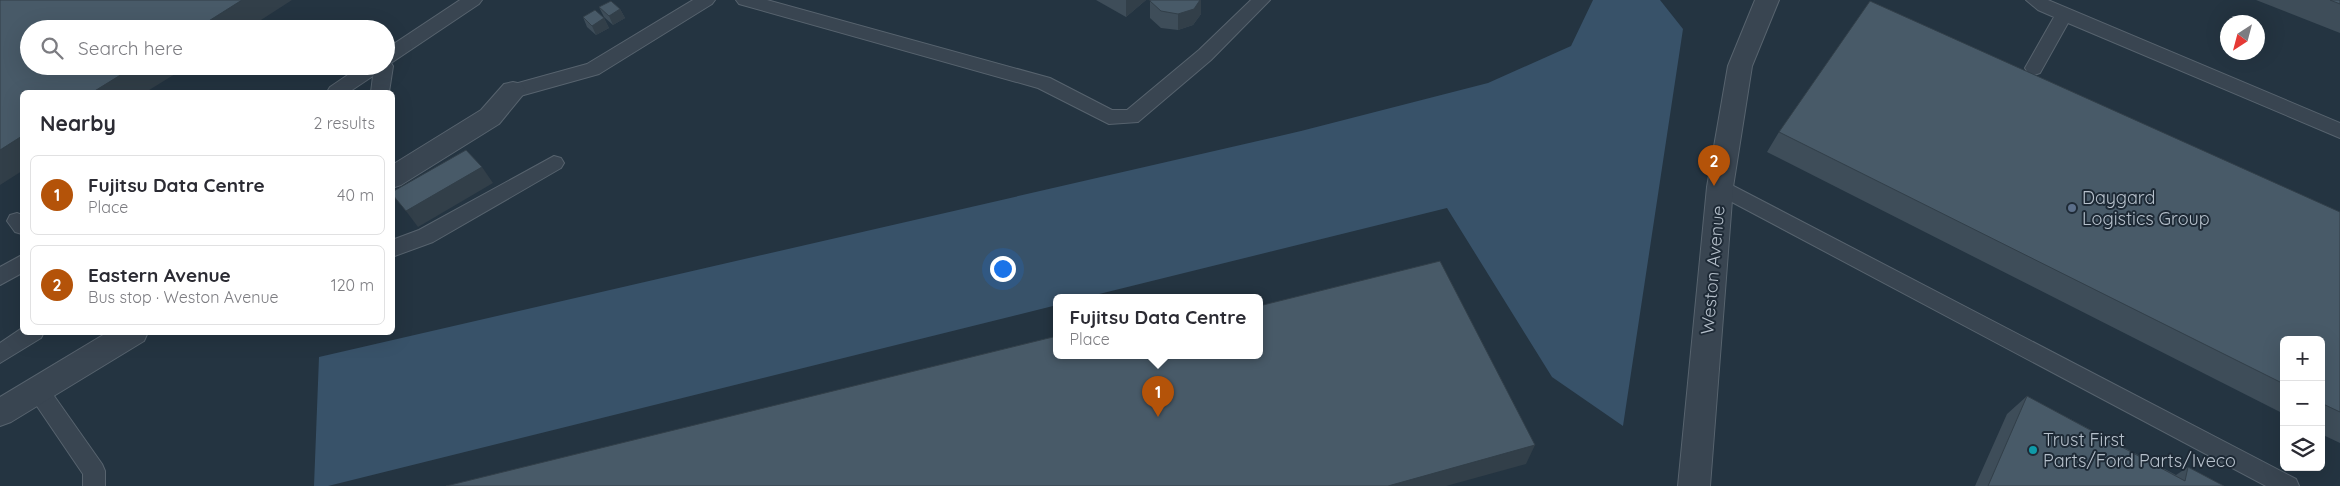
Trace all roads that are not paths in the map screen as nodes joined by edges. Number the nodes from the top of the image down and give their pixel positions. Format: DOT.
graph roads {
  1 [pos="472,0"];
  2 [pos="706,0"];
  3 [pos="745,0"];
  4 [pos="1261,0"];
  5 [pos="1767,0"];
  6 [pos="2035,0"];
  7 [pos="2064,14"];
  8 [pos="395,52"];
  9 [pos="2034,68"];
  10 [pos="362,75"];
  11 [pos="383,75"];
  12 [pos="339,90"];
  13 [pos="380,90"];
  14 [pos="513,91"];
  15 [pos="2340,131"];
  16 [pos="554,163"];
  17 [pos="395,176"];
  18 [pos="1720,187"];
  19 [pos="395,248"];
  20 [pos="20,264"];
  21 [pos="0,277"];
  22 [pos="29,335"];
  23 [pos="129,335"];
  24 [pos="0,354"];
  25 [pos="37,390"];
  26 [pos="0,413"];
  27 [pos="94,486"];
  28 [pos="1694,486"];
  29 [pos="2288,486"];
  1 -- 8 [label="lane"];
  2 -- 14 [label="lane"];
  3 -- 4 [label="lane"];
  5 -- 18 [label="street, Weston Avenue"];
  6 -- 7 [label="lane"];
  7 -- 9 [label="lane"];
  7 -- 15 [label="lane"];
  10 -- 12 [label="lane"];
  11 -- 13 [label="lane"];
  14 -- 17 [label="street"];
  16 -- 19 [label="lane"];
  18 -- 28 [label="street, Weston Avenue"];
  18 -- 29 [label="lane"];
  20 -- 21 [label="lane"];
  22 -- 24 [label="lane"];
  23 -- 25 [label="street"];
  25 -- 26 [label="street"];
  25 -- 27 [label="lane"];
}
